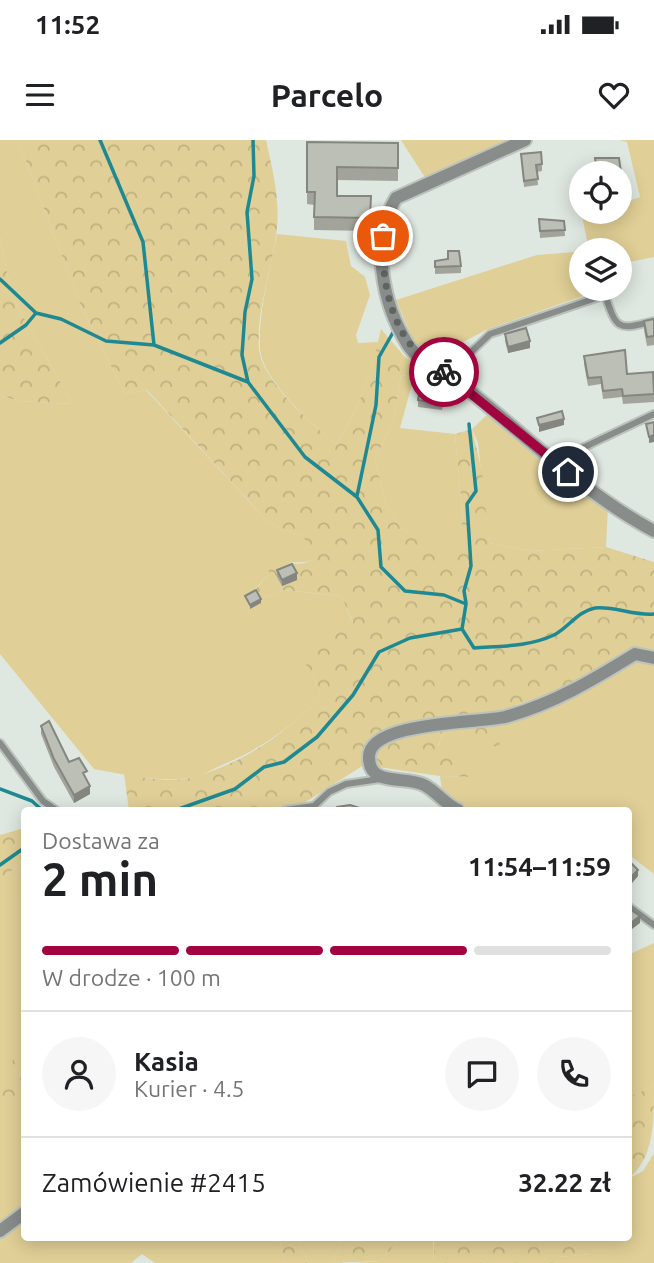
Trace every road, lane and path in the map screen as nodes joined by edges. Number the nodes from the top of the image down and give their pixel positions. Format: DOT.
graph roads {
  1 [pos="525,140"];
  2 [pos="654,321"];
  3 [pos="448,374"];
  4 [pos="654,414"];
  5 [pos="555,461"];
  6 [pos="654,531"];
  7 [pos="654,657"];
  8 [pos="0,743"];
  9 [pos="382,779"];
  10 [pos="52,807"];
  11 [pos="307,807"];
  12 [pos="454,807"];
  13 [pos="632,909"];
  14 [pos="654,925"];
  15 [pos="21,1215"];
  16 [pos="0,1231"];
  1 -- 3 [label="street"];
  2 -- 3 [label="lane"];
  3 -- 5 [label="street"];
  4 -- 5 [label="lane"];
  5 -- 6 [label="street"];
  7 -- 9 [label="street"];
  8 -- 10 [label="lane"];
  9 -- 11 [label="lane"];
  9 -- 12 [label="street"];
  13 -- 14 [label="lane"];
  15 -- 16 [label="street"];
}
